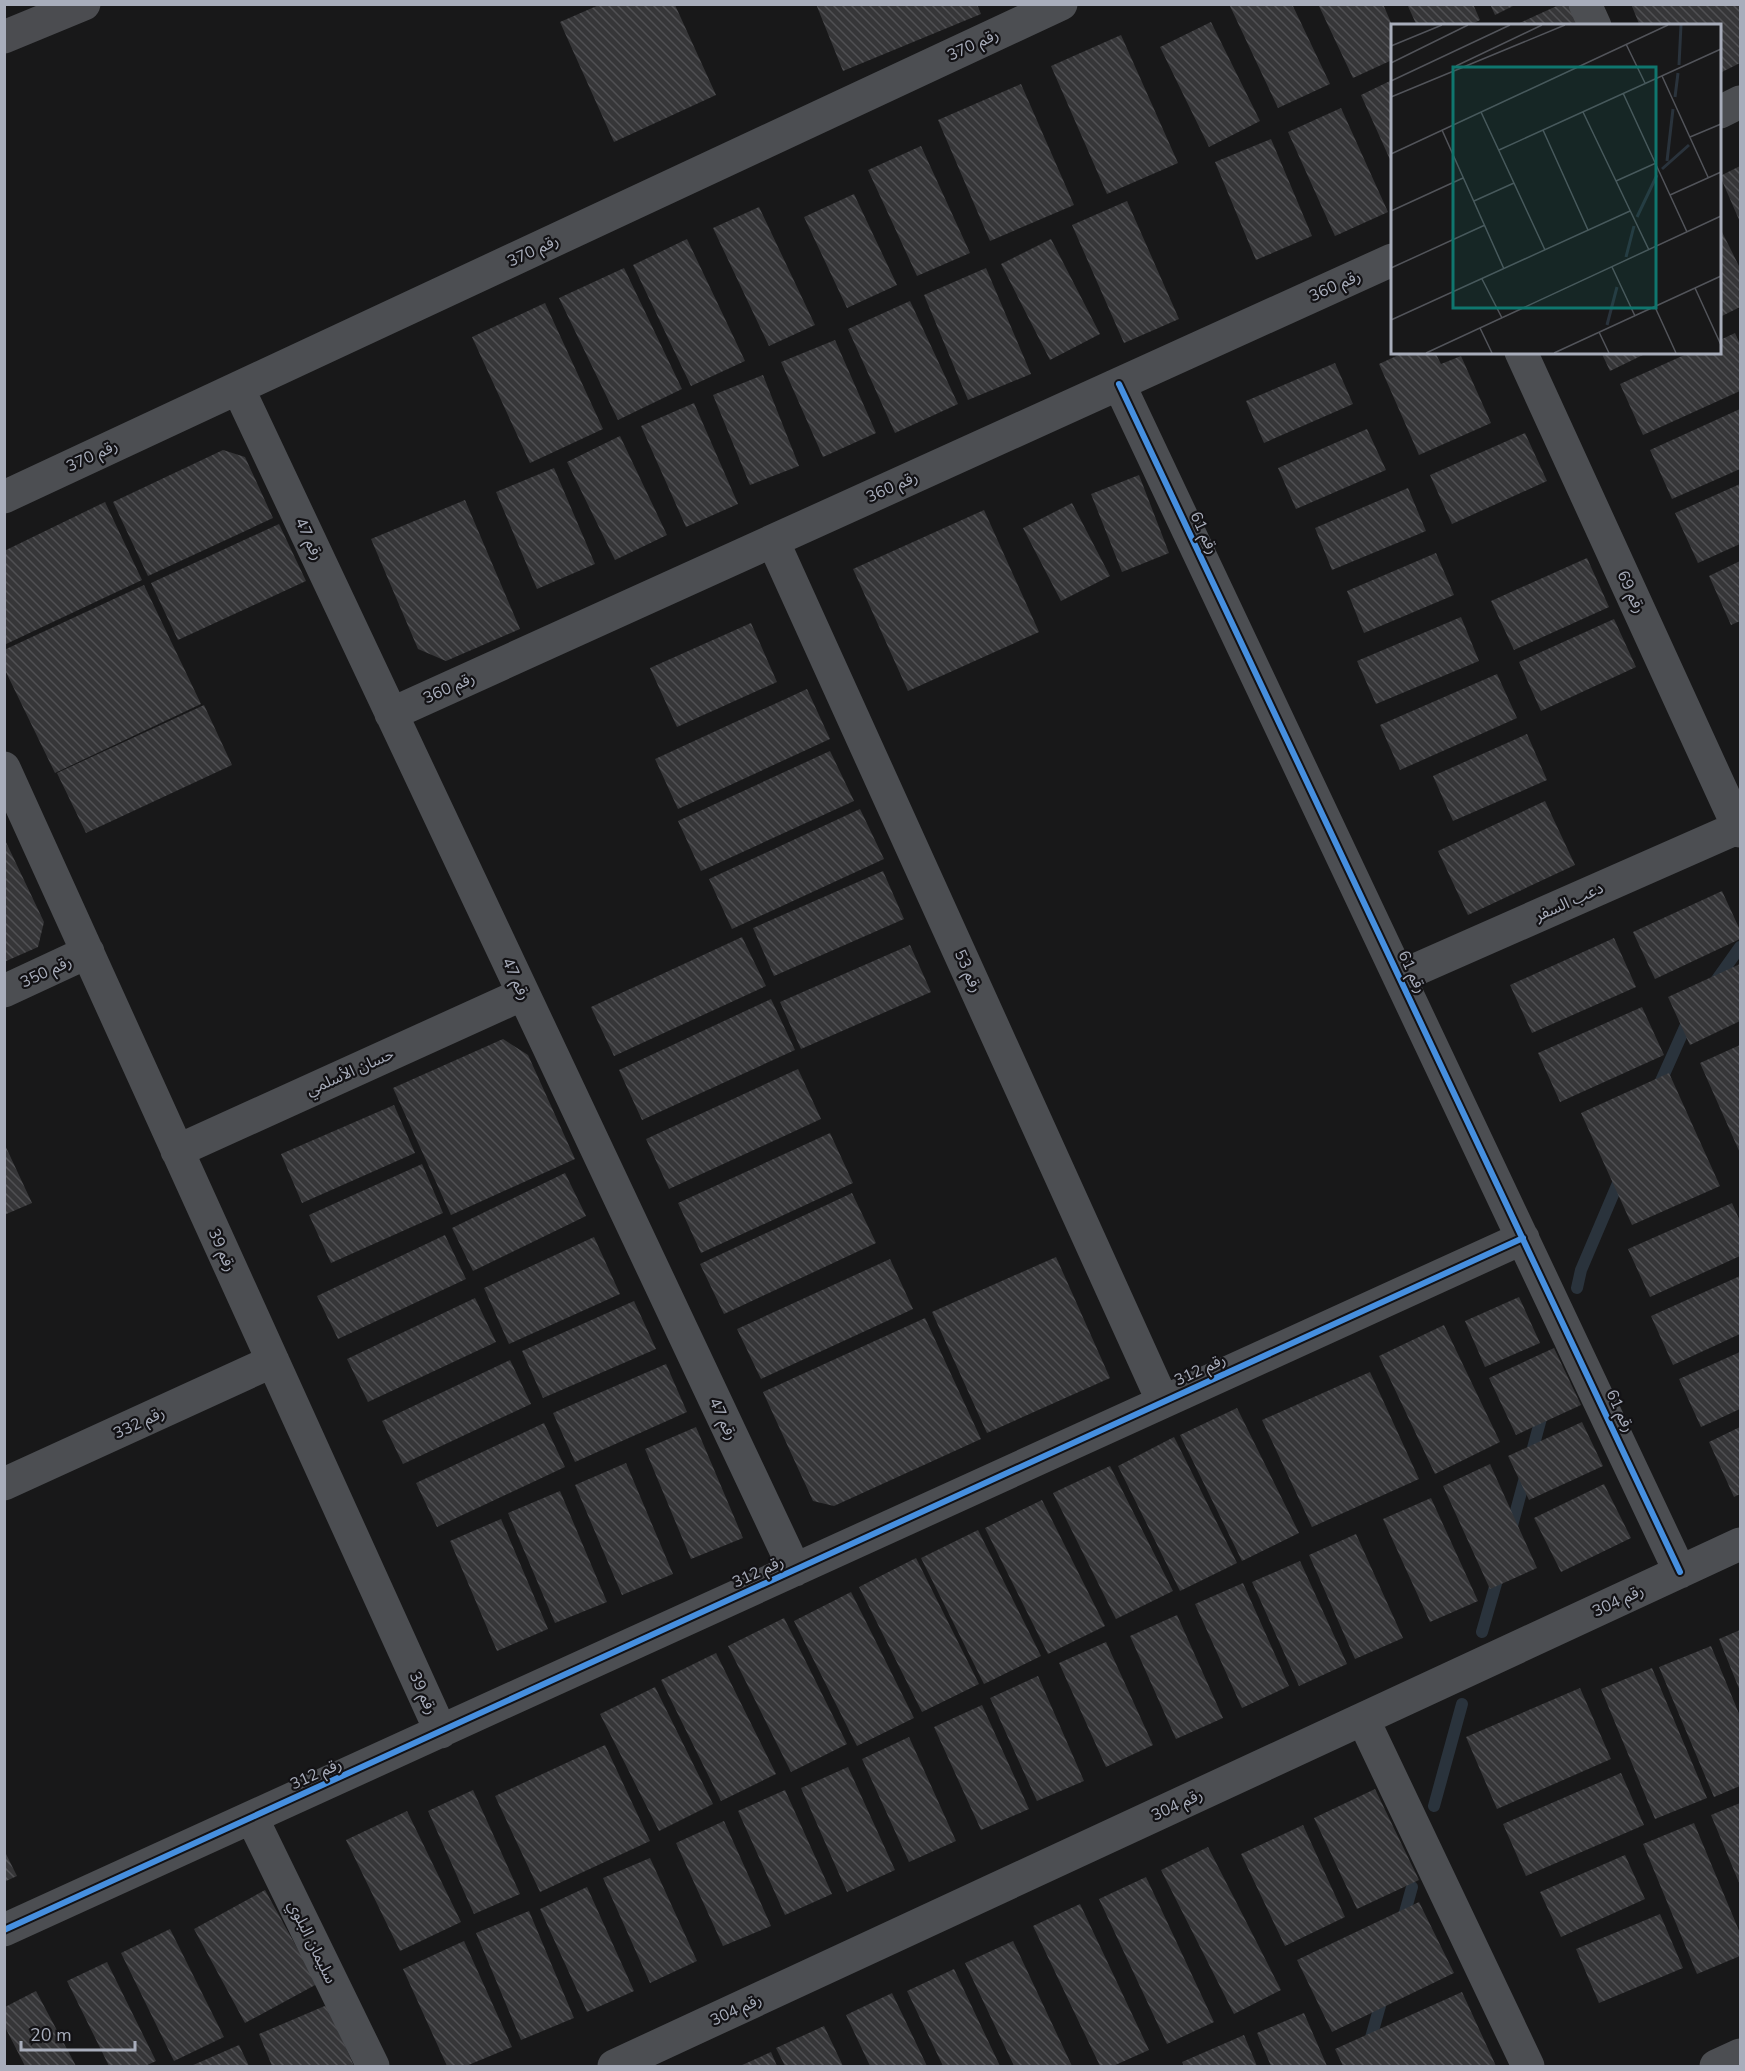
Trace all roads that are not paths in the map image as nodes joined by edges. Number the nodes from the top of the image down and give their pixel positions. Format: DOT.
graph roads {
  1 [pos="84,4"];
  2 [pos="1061,4"];
  3 [pos="1585,4"];
  4 [pos="1595,24"];
  5 [pos="4,37"];
  6 [pos="1740,102"];
  7 [pos="1721,111"];
  8 [pos="1391,260"];
  9 [pos="1522,354"];
  10 [pos="1119,384"];
  11 [pos="238,388"];
  12 [pos="4,497"];
  13 [pos="773,541"];
  14 [pos="392,714"];
  15 [pos="4,768"];
  16 [pos="1740,829"];
  17 [pos="88,952"];
  18 [pos="1399,977"];
  19 [pos="4,991"];
  20 [pos="523,994"];
  21 [pos="177,1151"];
  22 [pos="1523,1238"];
  23 [pos="273,1361"];
  24 [pos="1163,1402"];
  25 [pos="4,1484"];
  26 [pos="1740,1544"];
  27 [pos="795,1570"];
  28 [pos="1680,1572"];
  29 [pos="1363,1719"];
  30 [pos="441,1732"];
  31 [pos="252,1818"];
  32 [pos="4,1930"];
  33 [pos="373,2067"];
  34 [pos="614,2067"];
  35 [pos="1528,2067"];
  1 -- 5 [label="main road"];
  2 -- 11 [label="street, رقم 370"];
  3 -- 4 [label="street"];
  6 -- 7 [label="street"];
  8 -- 10 [label="street, رقم 360"];
  9 -- 16 [label="street, رقم 69"];
  10 -- 13 [label="street, رقم 360"];
  10 -- 18 [label="street, رقم 61"];
  11 -- 12 [label="street, رقم 370"];
  11 -- 14 [label="street, رقم 47"];
  13 -- 14 [label="street, رقم 360"];
  13 -- 24 [label="street, رقم 53"];
  14 -- 20 [label="street, رقم 47"];
  15 -- 17 [label="street, رقم 39"];
  16 -- 18 [label="street, دعب السفر"];
  17 -- 19 [label="street, رقم 350"];
  17 -- 21 [label="street, رقم 39"];
  18 -- 22 [label="street, رقم 61"];
  20 -- 21 [label="street, حسان الأسلمي"];
  20 -- 27 [label="street, رقم 47"];
  21 -- 23 [label="street, رقم 39"];
  22 -- 24 [label="street, رقم 312"];
  22 -- 28 [label="street, رقم 61"];
  23 -- 25 [label="street, رقم 332"];
  23 -- 30 [label="street, رقم 39"];
  24 -- 27 [label="street, رقم 312"];
  26 -- 28 [label="street, رقم 304"];
  27 -- 30 [label="street, رقم 312"];
  28 -- 29 [label="street, رقم 304"];
  29 -- 34 [label="street, رقم 304"];
  29 -- 35 [label="street"];
  30 -- 31 [label="street, رقم 312"];
  31 -- 32 [label="street, رقم 312"];
  31 -- 33 [label="street, سليمان البلوي"];
}
